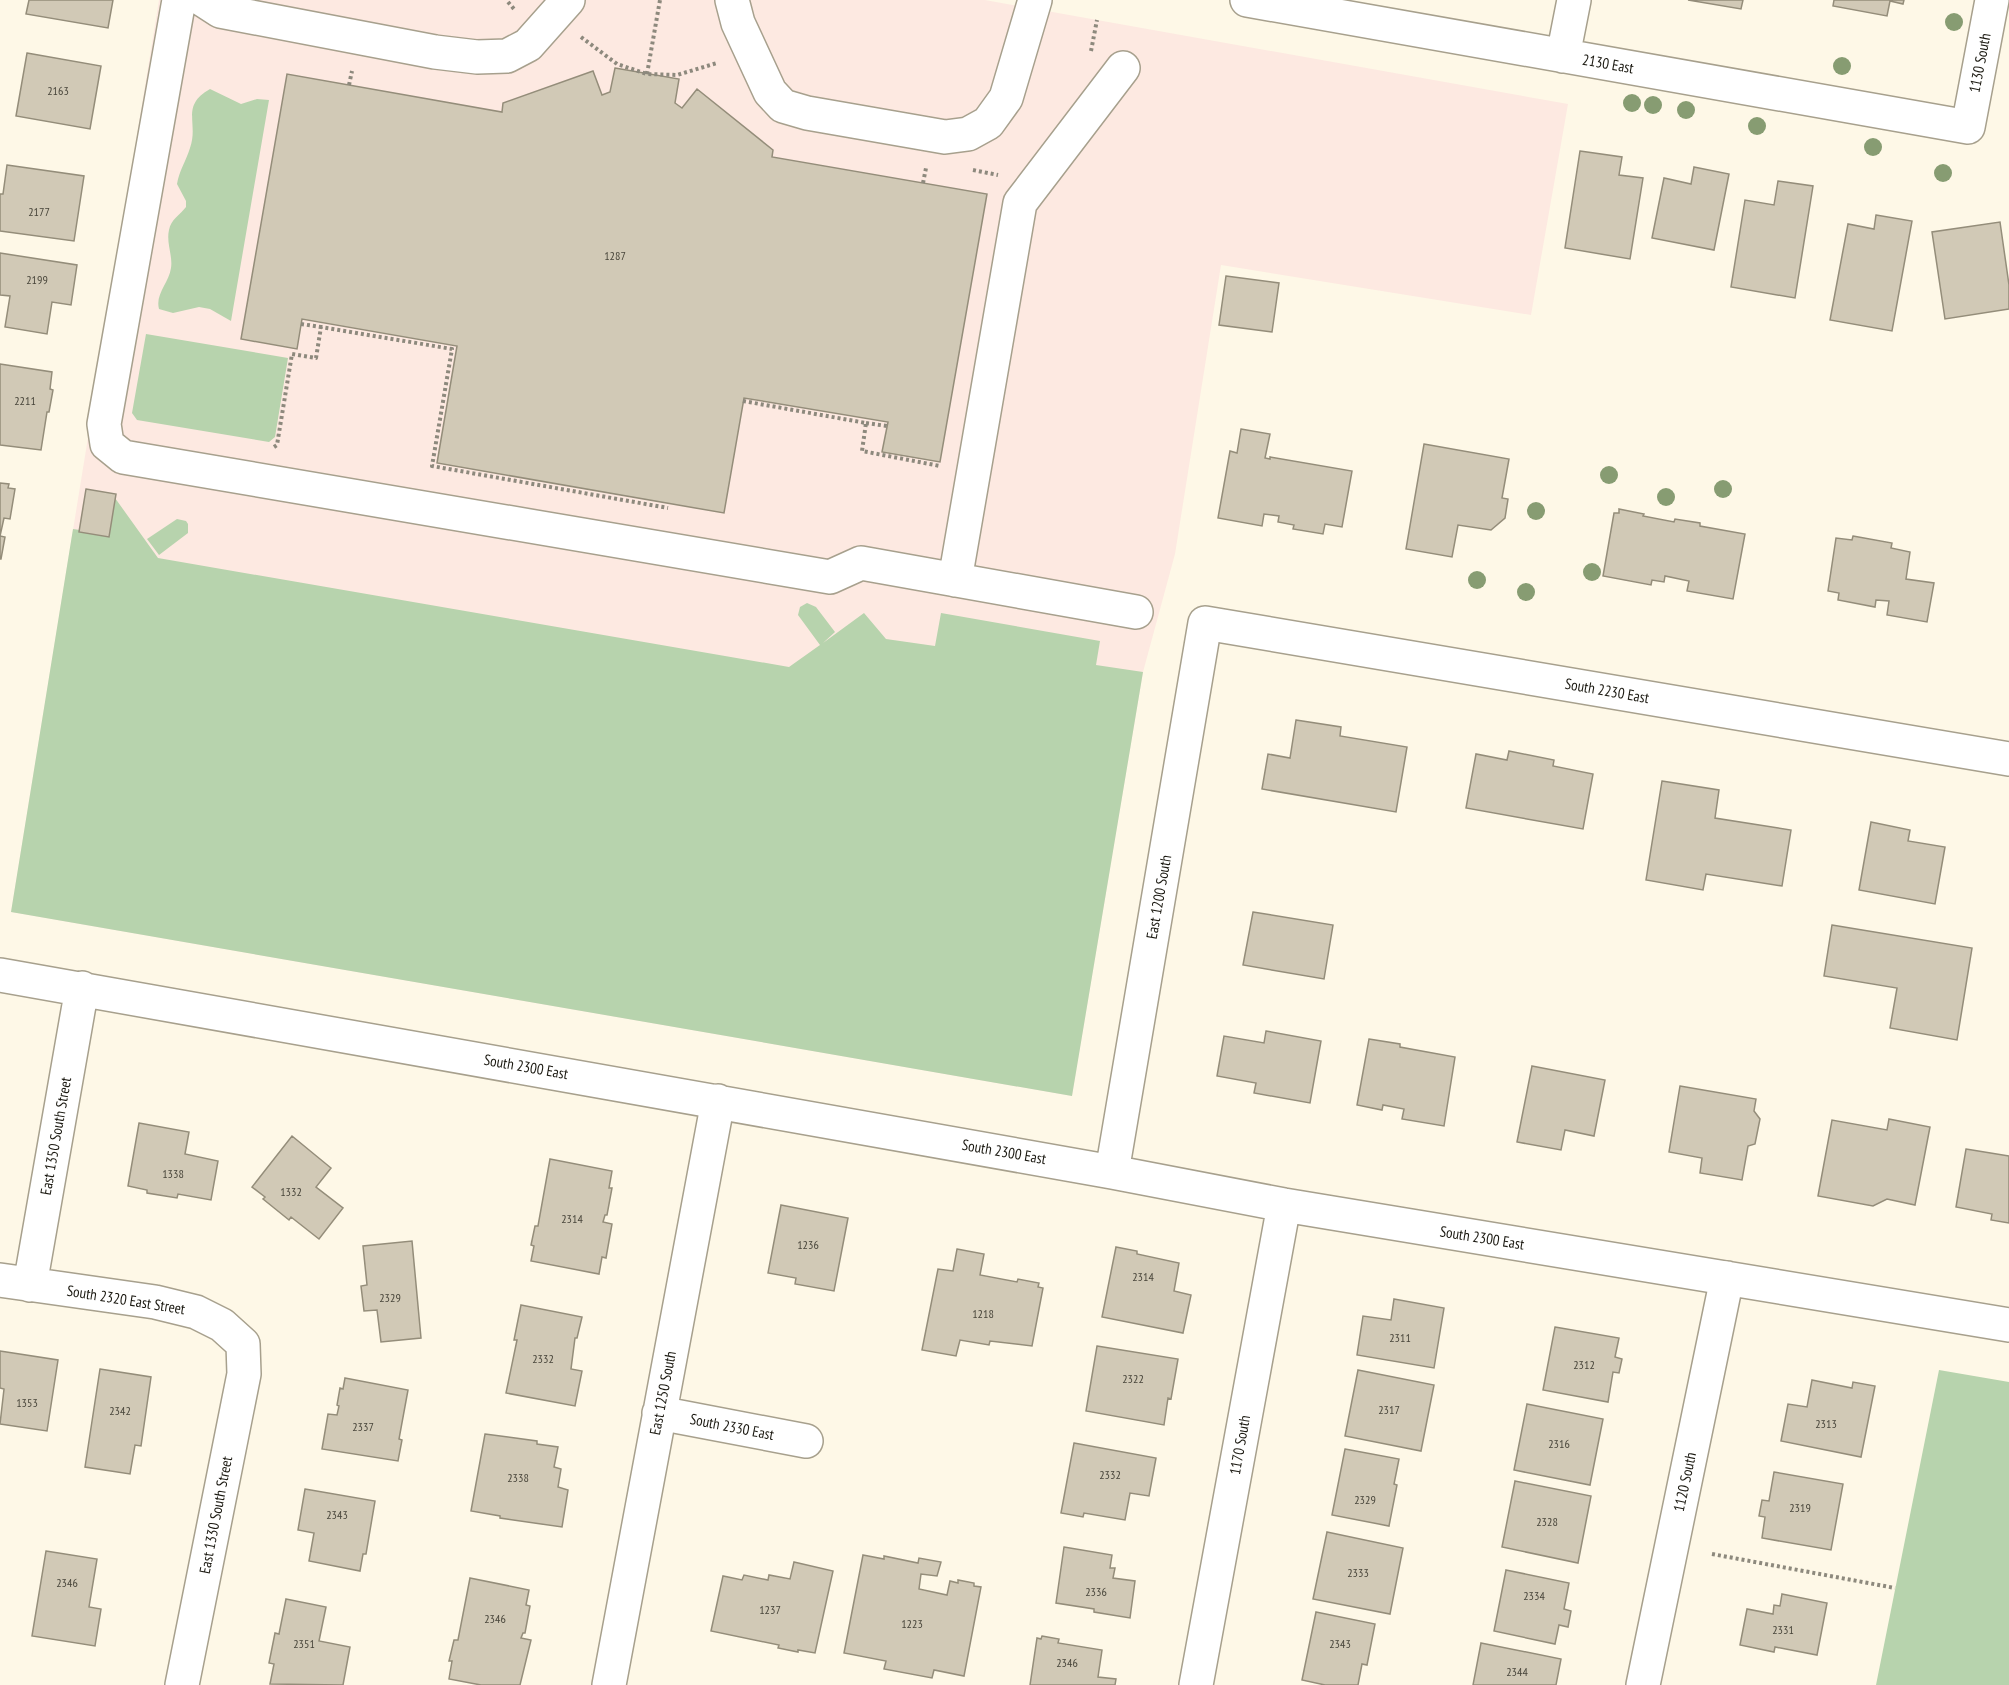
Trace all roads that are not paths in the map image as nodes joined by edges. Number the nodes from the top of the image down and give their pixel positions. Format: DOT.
graph roads {
  1 [pos="179,0"];
  2 [pos="203,0"];
  3 [pos="732,0"];
  4 [pos="1035,0"];
  5 [pos="1247,0"];
  6 [pos="1574,0"];
  7 [pos="1992,0"];
  8 [pos="571,16"];
  9 [pos="1563,56"];
  10 [pos="1123,68"];
  11 [pos="1968,127"];
  12 [pos="955,580"];
  13 [pos="1136,612"];
  14 [pos="1205,623"];
  15 [pos="2009,759"];
  16 [pos="0,975"];
  17 [pos="82,988"];
  18 [pos="718,1101"];
  19 [pos="1112,1172"];
  20 [pos="1284,1205"];
  21 [pos="1727,1278"];
  22 [pos="15,1282"];
  23 [pos="2009,1325"];
  24 [pos="243,1344"];
  25 [pos="659,1413"];
  26 [pos="806,1441"];
  27 [pos="182,1685"];
  28 [pos="609,1685"];
  29 [pos="1196,1685"];
  30 [pos="1643,1685"];
  1 -- 12 [label="street"];
  2 -- 8 [label="street"];
  3 -- 4 [label="street"];
  5 -- 9 [label="street, 2130 East"];
  6 -- 9 [label="street"];
  7 -- 11 [label="street, 1130 South"];
  9 -- 11 [label="street, 2130 East"];
  10 -- 12 [label="street"];
  12 -- 13 [label="street"];
  14 -- 15 [label="street, South 2230 East"];
  14 -- 19 [label="street, East 1200 South"];
  16 -- 17 [label="street, South 2300 East"];
  17 -- 18 [label="street, South 2300 East"];
  17 -- 22 [label="street, East 1350 South Street"];
  18 -- 19 [label="street, South 2300 East"];
  18 -- 25 [label="street, East 1250 South"];
  19 -- 20 [label="street, South 2300 East"];
  20 -- 21 [label="street, South 2300 East"];
  20 -- 29 [label="street, 1170 South"];
  21 -- 23 [label="street, South 2300 East"];
  21 -- 30 [label="street, 1120 South"];
  22 -- 24 [label="street, South 2320 East Street"];
  24 -- 27 [label="street, East 1330 South Street"];
  25 -- 26 [label="street, South 2330 East"];
  25 -- 28 [label="street, East 1250 South"];
}
